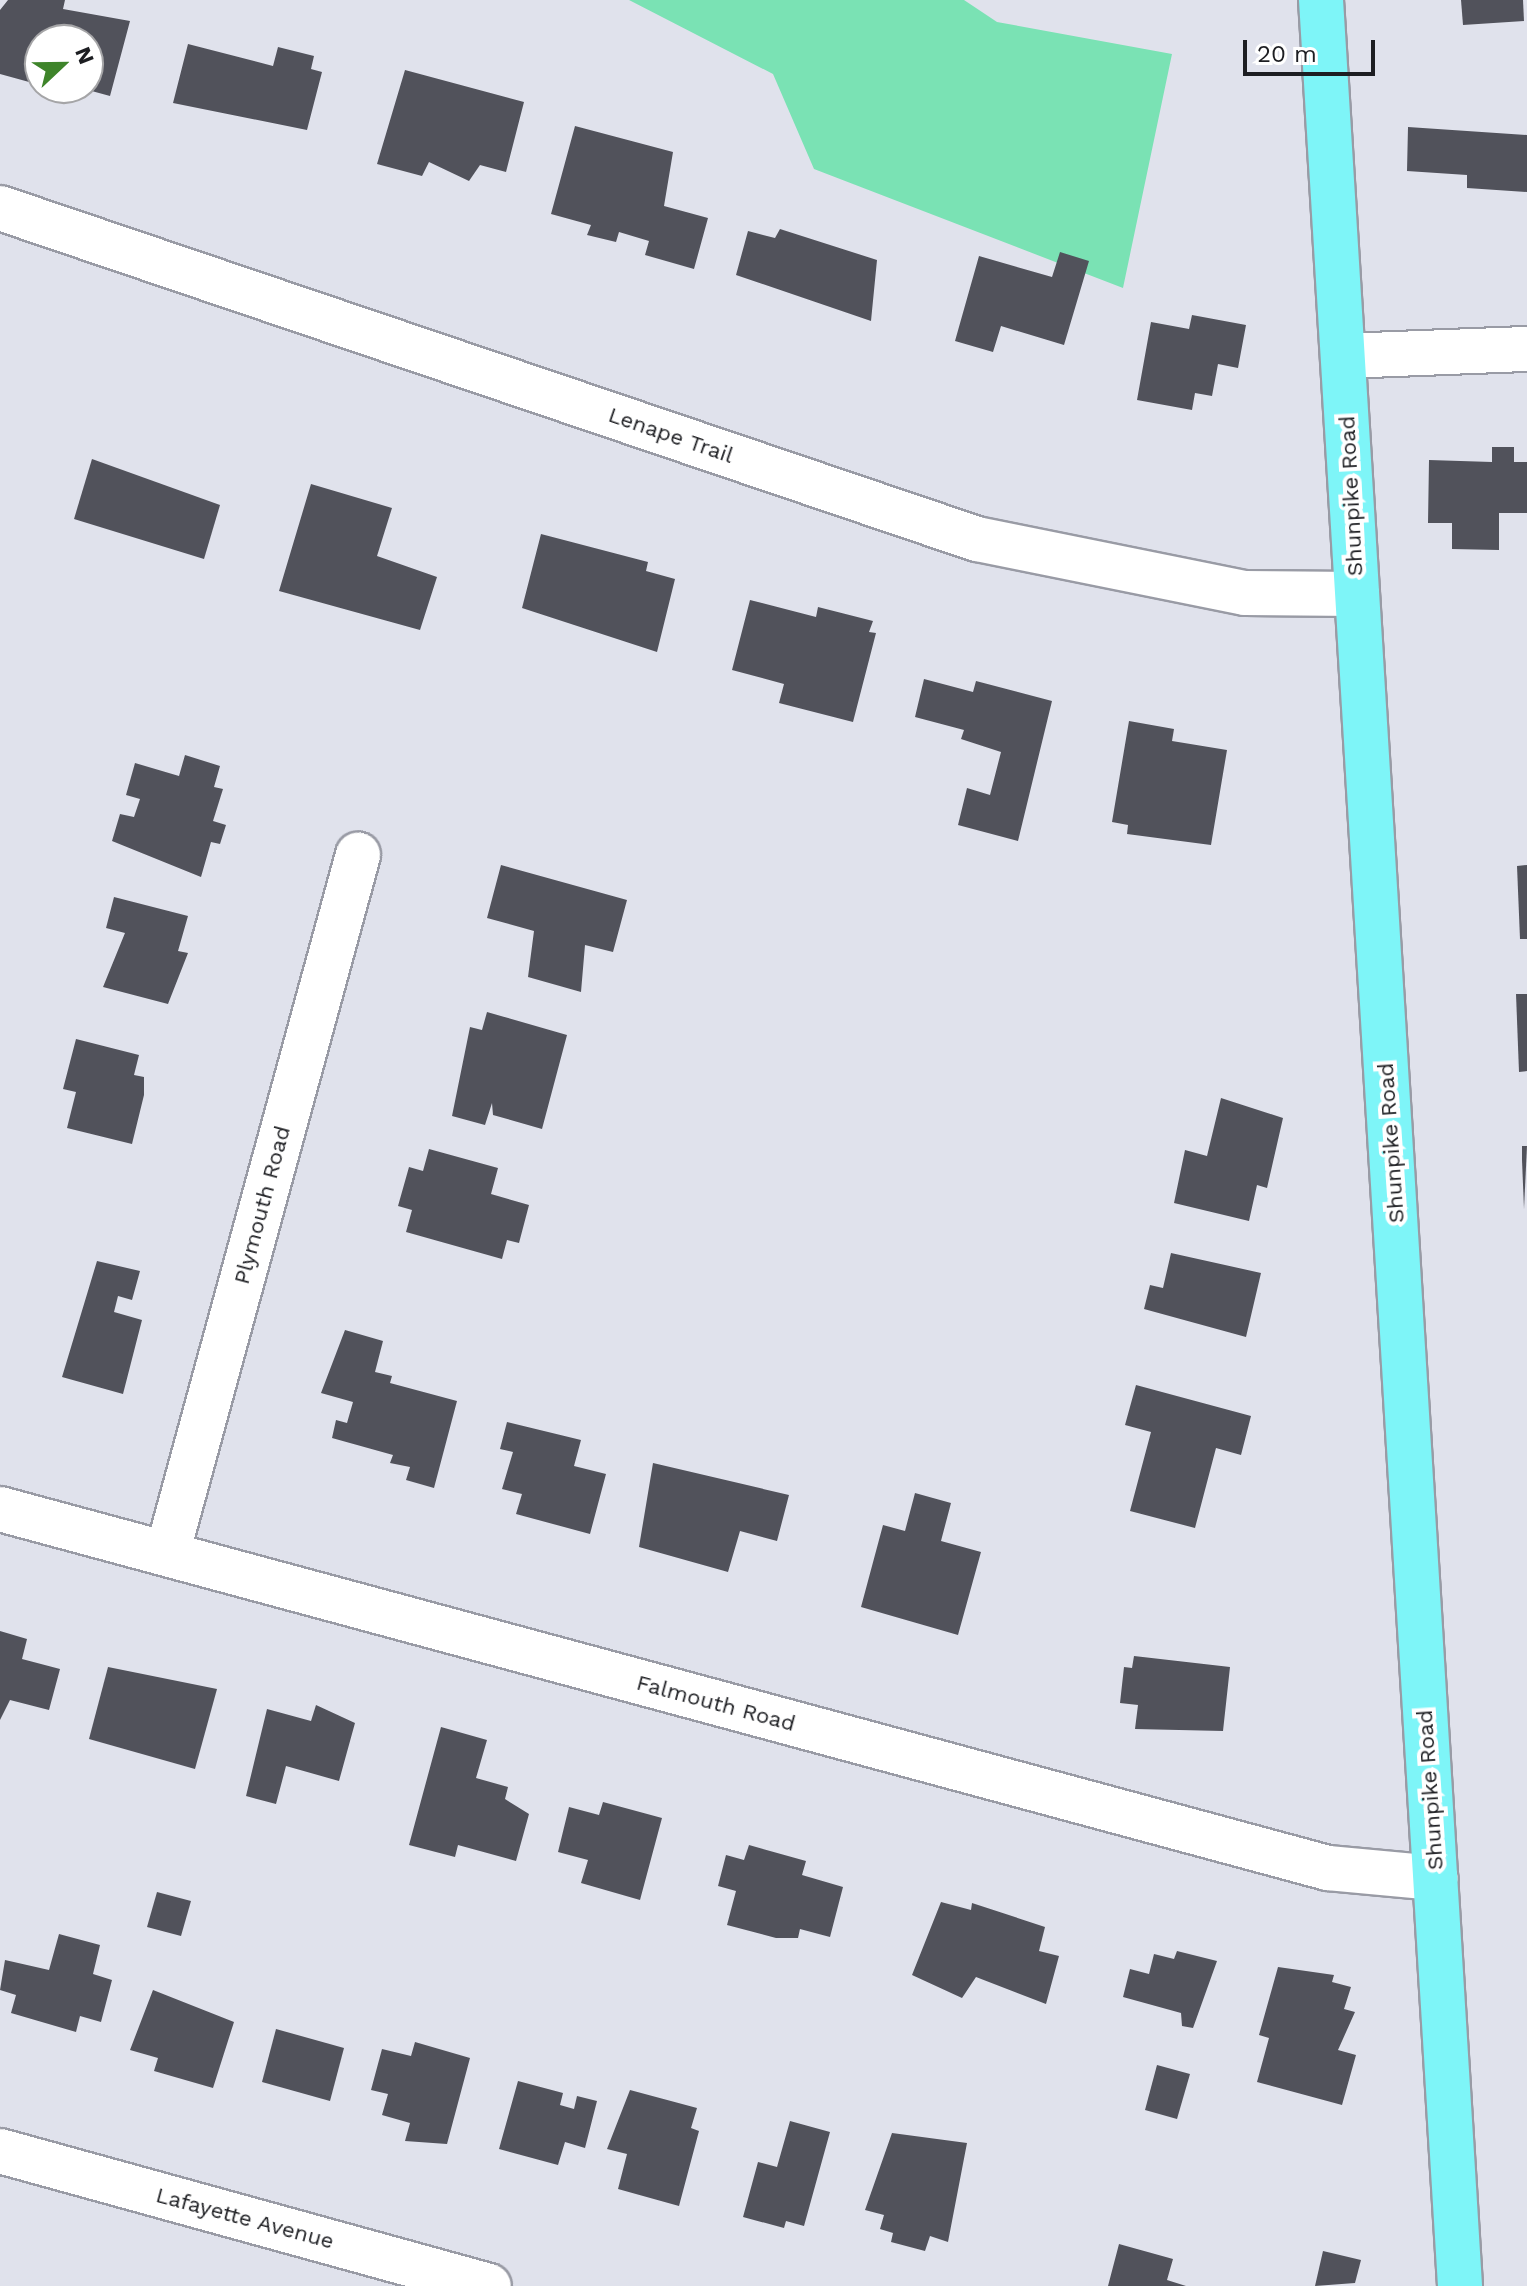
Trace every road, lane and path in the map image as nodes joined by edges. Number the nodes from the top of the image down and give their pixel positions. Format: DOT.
graph roads {
  1 [pos="1321,0"];
  2 [pos="0,208"];
  3 [pos="1527,349"];
  4 [pos="1343,356"];
  5 [pos="1357,594"];
  6 [pos="358,855"];
  7 [pos="0,1509"];
  8 [pos="167,1554"];
  9 [pos="1436,1878"];
  10 [pos="0,2151"];
  11 [pos="439,2279"];
  12 [pos="489,2286"];
  13 [pos="1460,2286"];
  1 -- 4 [label="main road, Shunpike Road"];
  2 -- 5 [label="street, Lenape Trail"];
  3 -- 4 [label="street"];
  4 -- 5 [label="main road, Shunpike Road"];
  5 -- 9 [label="main road, Shunpike Road"];
  6 -- 8 [label="street, Plymouth Road"];
  7 -- 8 [label="street, Falmouth Road"];
  8 -- 9 [label="street, Falmouth Road"];
  9 -- 13 [label="main road, Shunpike Road"];
  10 -- 11 [label="street, Lafayette Avenue"];
  11 -- 12 [label="street, Lafayette Avenue"];
}
